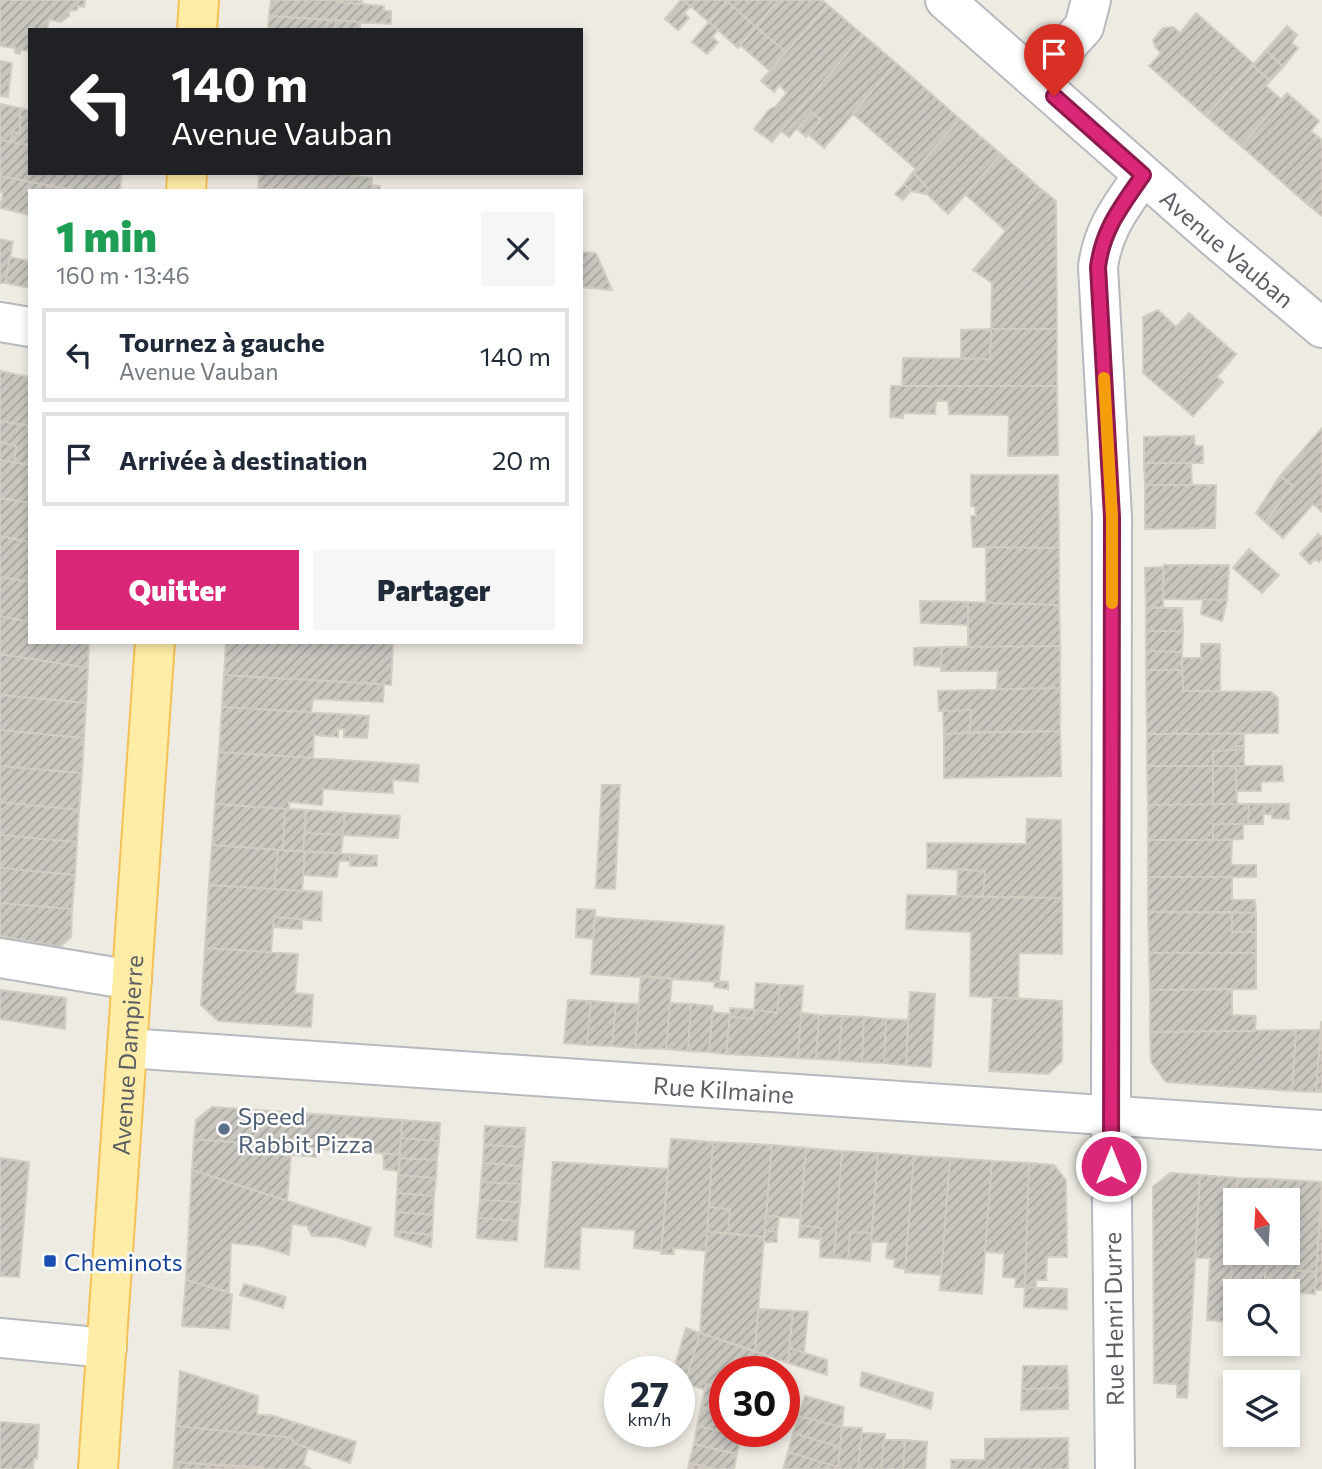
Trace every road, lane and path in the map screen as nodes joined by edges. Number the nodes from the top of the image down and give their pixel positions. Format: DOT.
graph roads {
  1 [pos="199,0"];
  2 [pos="945,0"];
  3 [pos="1091,0"];
  4 [pos="197,28"];
  5 [pos="1036,80"];
  6 [pos="1143,175"];
  7 [pos="0,322"];
  8 [pos="28,327"];
  9 [pos="1322,328"];
  10 [pos="155,644"];
  11 [pos="0,958"];
  12 [pos="132,981"];
  13 [pos="127,1048"];
  14 [pos="1111,1115"];
  15 [pos="1322,1130"];
  16 [pos="0,1338"];
  17 [pos="107,1348"];
  18 [pos="98,1469"];
  19 [pos="1115,1469"];
  1 -- 4 [label="main road"];
  2 -- 5 [label="street, Avenue Vauban"];
  3 -- 5 [label="street"];
  5 -- 6 [label="street, Avenue Vauban"];
  6 -- 9 [label="street, Avenue Vauban"];
  6 -- 14 [label="street, Rue Henri Durre"];
  7 -- 8 [label="street"];
  10 -- 12 [label="main road, Avenue Dampierre"];
  11 -- 12 [label="street"];
  12 -- 13 [label="main road, Avenue Dampierre"];
  13 -- 14 [label="street, Rue Kilmaine"];
  13 -- 17 [label="main road, Avenue Dampierre"];
  14 -- 15 [label="street, Rue Kilmaine"];
  14 -- 19 [label="street, Rue Henri Durre"];
  16 -- 17 [label="street"];
  17 -- 18 [label="main road, Avenue Dampierre"];
}
